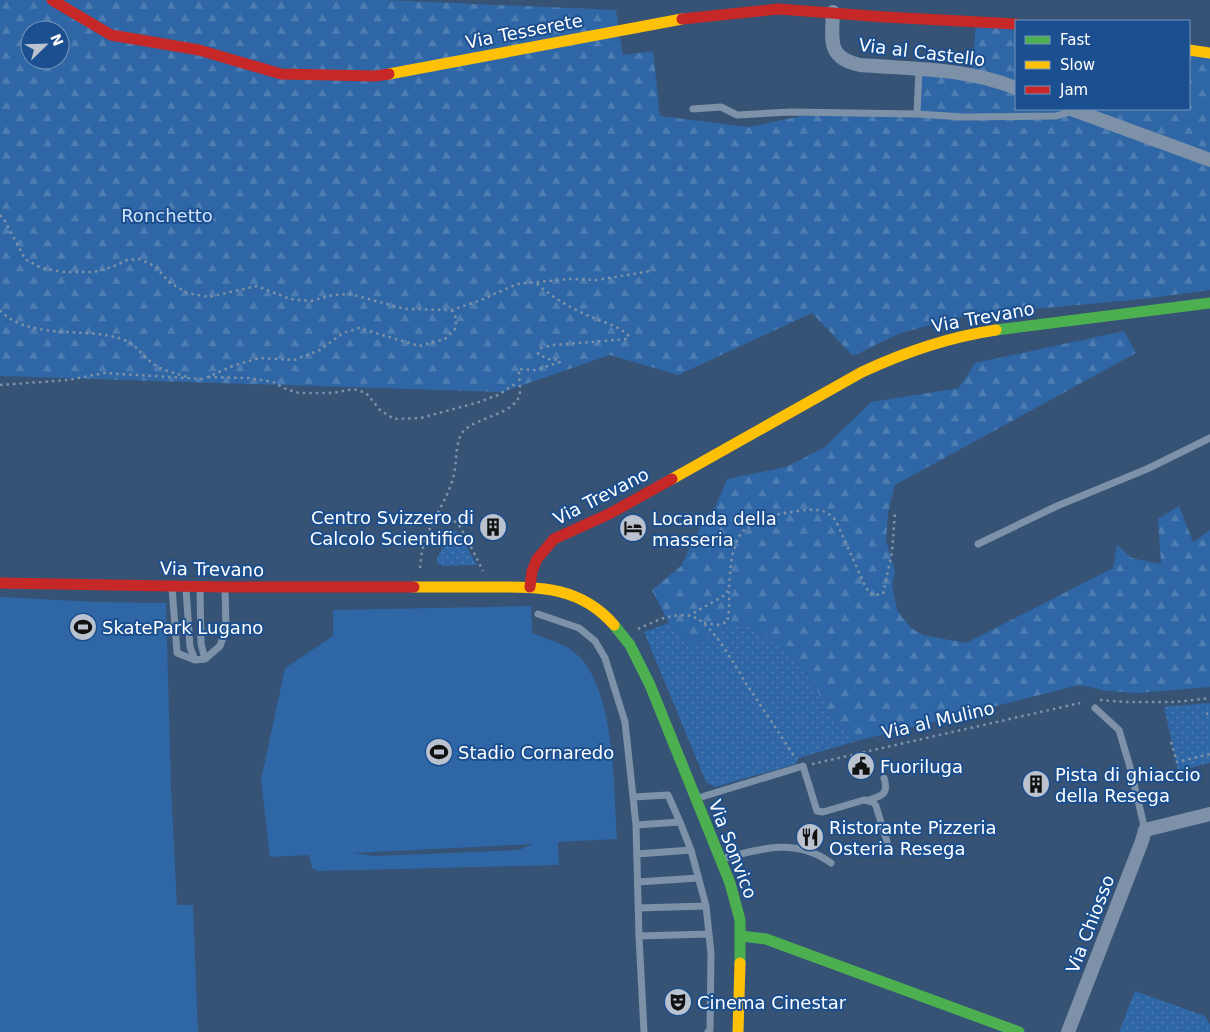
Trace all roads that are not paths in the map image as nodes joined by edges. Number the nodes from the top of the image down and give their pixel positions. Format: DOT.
graph roads {
  1 [pos="52,0"];
  2 [pos="841,8"];
  3 [pos="1015,24"];
  4 [pos="1190,50"];
  5 [pos="1210,53"];
  6 [pos="919,69"];
  7 [pos="1015,88"];
  8 [pos="693,109"];
  9 [pos="1073,110"];
  10 [pos="917,114"];
  11 [pos="1210,160"];
  12 [pos="1210,303"];
  13 [pos="1210,438"];
  14 [pos="978,544"];
  15 [pos="0,583"];
  16 [pos="172,586"];
  17 [pos="186,587"];
  18 [pos="200,587"];
  19 [pos="225,587"];
  20 [pos="530,587"];
  21 [pos="538,614"];
  22 [pos="205,659"];
  23 [pos="195,660"];
  24 [pos="1096,704"];
  25 [pos="884,778"];
  26 [pos="634,797"];
  27 [pos="695,799"];
  28 [pos="868,800"];
  29 [pos="1210,814"];
  30 [pos="680,822"];
  31 [pos="636,825"];
  32 [pos="1145,830"];
  33 [pos="887,842"];
  34 [pos="691,850"];
  35 [pos="637,854"];
  36 [pos="720,859"];
  37 [pos="830,863"];
  38 [pos="698,878"];
  39 [pos="638,882"];
  40 [pos="706,906"];
  41 [pos="638,908"];
  42 [pos="709,934"];
  43 [pos="639,936"];
  44 [pos="741,936"];
  45 [pos="644,1032"];
  46 [pos="708,1032"];
  47 [pos="738,1032"];
  48 [pos="1019,1032"];
  49 [pos="1068,1032"];
  1 -- 2 [label="main road, Via Tesserete"];
  2 -- 3 [label="main road, Via Tesserete"];
  2 -- 6 [label="street, Via al Castello"];
  4 -- 5 [label="main road"];
  6 -- 7 [label="street, Via al Castello"];
  6 -- 10 [label="lane"];
  8 -- 10 [label="lane"];
  9 -- 10 [label="lane"];
  9 -- 11 [label="street"];
  12 -- 20 [label="main road, Via Trevano"];
  13 -- 14 [label="lane"];
  15 -- 16 [label="main road, Via Trevano"];
  16 -- 17 [label="main road, Via Trevano"];
  16 -- 23 [label="lane"];
  17 -- 18 [label="main road, Via Trevano"];
  17 -- 23 [label="lane"];
  18 -- 19 [label="main road, Via Trevano"];
  18 -- 22 [label="lane"];
  19 -- 20 [label="main road, Via Trevano"];
  19 -- 22 [label="lane"];
  20 -- 27 [label="main road, Via Sonvico"];
  21 -- 26 [label="lane"];
  22 -- 23 [label="lane"];
  24 -- 32 [label="lane"];
  25 -- 28 [label="lane"];
  26 -- 30 [label="lane"];
  26 -- 31 [label="lane"];
  27 -- 28 [label="lane"];
  27 -- 36 [label="main road, Via Sonvico"];
  28 -- 33 [label="lane"];
  29 -- 32 [label="street"];
  30 -- 31 [label="lane"];
  30 -- 34 [label="lane"];
  31 -- 35 [label="lane"];
  32 -- 49 [label="street, Via Chiosso"];
  34 -- 35 [label="lane"];
  34 -- 38 [label="lane"];
  35 -- 39 [label="lane"];
  36 -- 37 [label="lane"];
  36 -- 44 [label="main road, Via Sonvico"];
  38 -- 39 [label="lane"];
  38 -- 40 [label="lane"];
  39 -- 41 [label="lane"];
  40 -- 41 [label="lane"];
  40 -- 42 [label="lane"];
  41 -- 43 [label="lane"];
  42 -- 43 [label="lane"];
  42 -- 46 [label="lane"];
  43 -- 45 [label="lane"];
  44 -- 47 [label="main road, Via Sonvico"];
  44 -- 48 [label="main road"];
}
